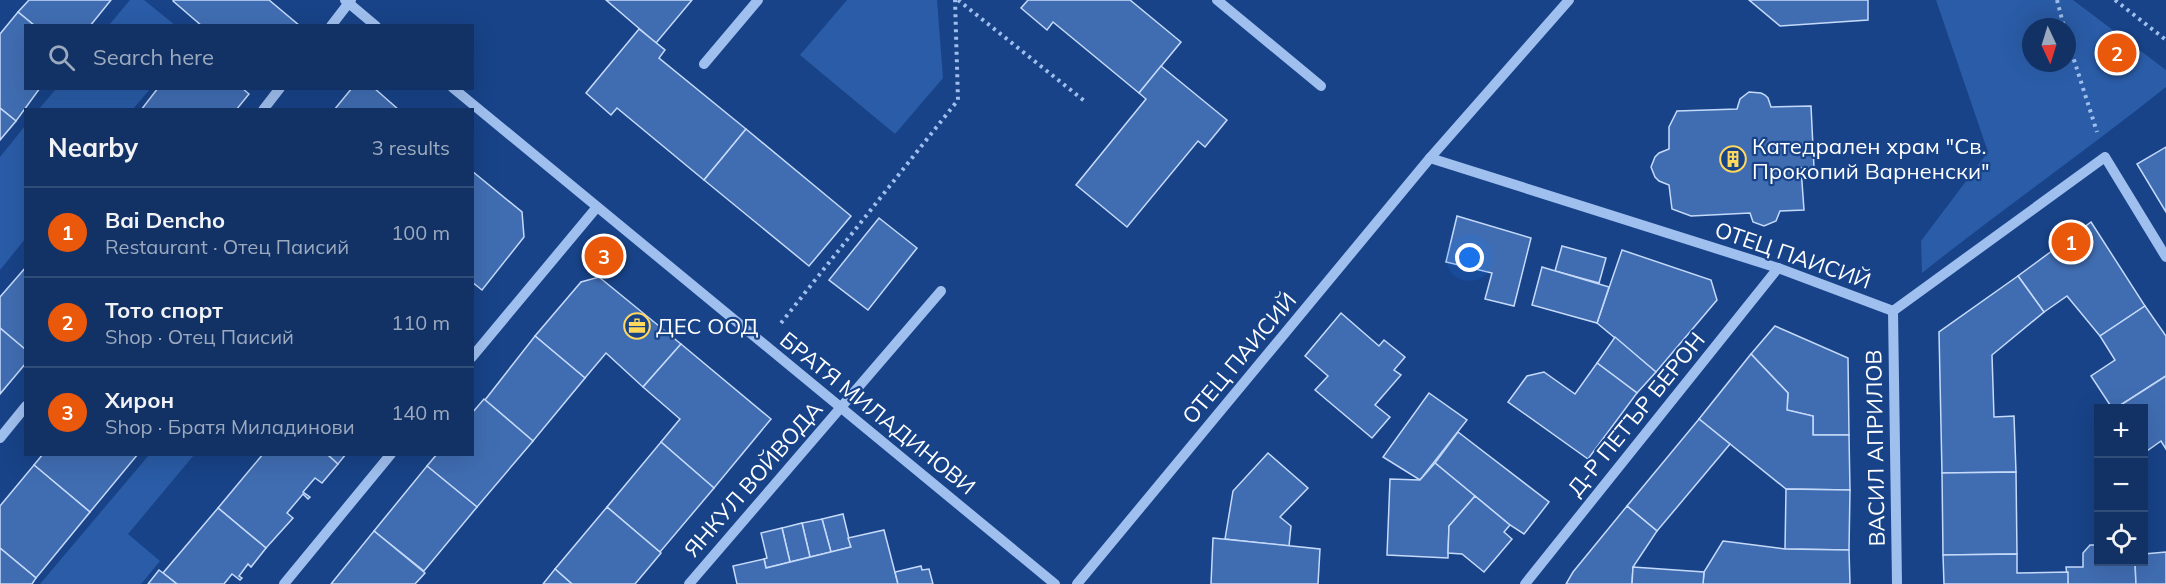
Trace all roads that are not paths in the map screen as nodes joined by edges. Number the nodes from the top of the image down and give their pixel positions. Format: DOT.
graph roads {
  1 [pos="758,0"];
  2 [pos="1217,0"];
  3 [pos="1569,0"];
  4 [pos="349,1"];
  5 [pos="332,24"];
  6 [pos="374,24"];
  7 [pos="704,64"];
  8 [pos="1321,86"];
  9 [pos="278,90"];
  10 [pos="455,90"];
  11 [pos="265,108"];
  12 [pos="1430,158"];
  13 [pos="597,207"];
  14 [pos="2166,257"];
  15 [pos="1778,268"];
  16 [pos="941,291"];
  17 [pos="1893,311"];
  18 [pos="474,355"];
  19 [pos="24,408"];
  20 [pos="840,408"];
  21 [pos="0,438"];
  22 [pos="389,456"];
  23 [pos="284,584"];
  24 [pos="689,584"];
  25 [pos="1056,584"];
  26 [pos="1077,584"];
  27 [pos="1525,584"];
  28 [pos="1897,584"];
  1 -- 7 [label="street"];
  2 -- 8 [label="street"];
  3 -- 12 [label="street, ОТЕЦ ПАИСИЙ"];
  4 -- 5 [label="street"];
  4 -- 6 [label="street"];
  9 -- 11 [label="street"];
  10 -- 13 [label="street, БРАТЯ МИЛАДИНОВИ"];
  12 -- 15 [label="street, ОТЕЦ ПАИСИЙ"];
  12 -- 26 [label="street, ОТЕЦ ПАИСИЙ"];
  13 -- 18 [label="street"];
  13 -- 20 [label="street, БРАТЯ МИЛАДИНОВИ"];
  14 -- 17 [label="street, ОТЕЦ ПАИСИЙ"];
  15 -- 17 [label="street, ОТЕЦ ПАИСИЙ"];
  15 -- 27 [label="street, Д-Р ПЕТЪР БЕРОН"];
  16 -- 20 [label="street, ЯНКУЛ ВОЙВОДА"];
  17 -- 28 [label="street, ВАСИЛ АПРИЛОВ"];
  19 -- 21 [label="street"];
  20 -- 24 [label="street, ЯНКУЛ ВОЙВОДА"];
  20 -- 25 [label="street, БРАТЯ МИЛАДИНОВИ"];
  22 -- 23 [label="street"];
}
